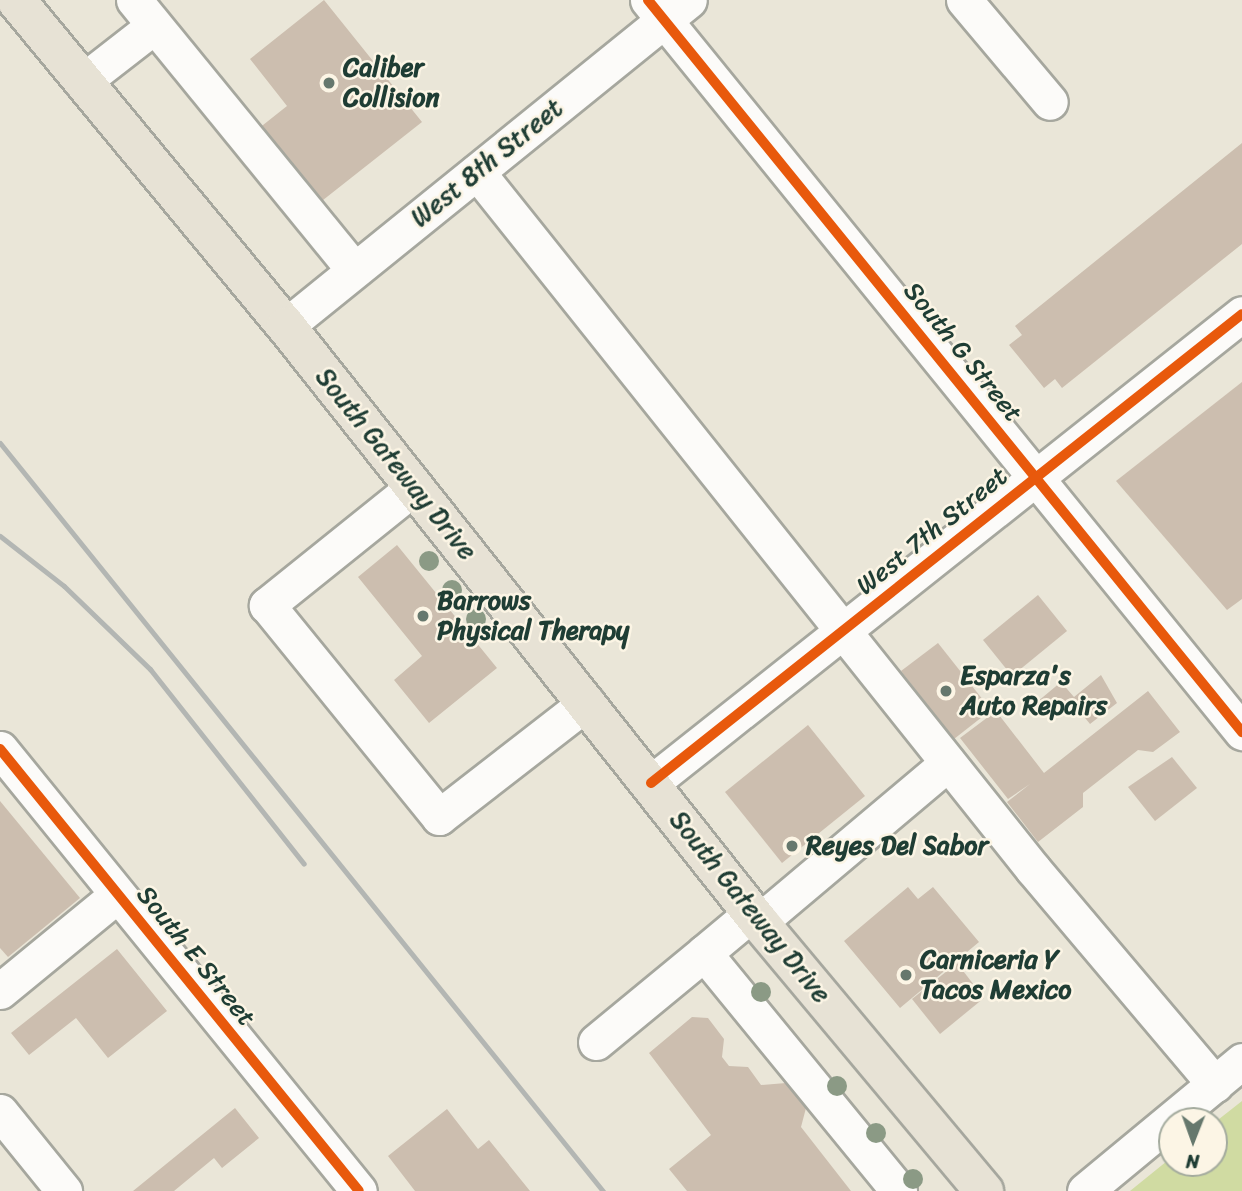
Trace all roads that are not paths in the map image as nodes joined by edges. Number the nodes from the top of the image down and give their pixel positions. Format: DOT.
graph roads {
  1 [pos="16,0"];
  2 [pos="964,0"];
  3 [pos="667,7"];
  4 [pos="144,13"];
  5 [pos="82,82"];
  6 [pos="1050,102"];
  7 [pos="477,172"];
  8 [pos="354,270"];
  9 [pos="1242,314"];
  10 [pos="286,326"];
  11 [pos="1035,477"];
  12 [pos="414,487"];
  13 [pos="844,632"];
  14 [pos="587,702"];
  15 [pos="1242,732"];
  16 [pos="0,749"];
  17 [pos="948,763"];
  18 [pos="651,783"];
  19 [pos="117,895"];
  20 [pos="755,918"];
  21 [pos="704,953"];
  22 [pos="0,991"];
  23 [pos="596,1042"];
  24 [pos="1242,1061"];
  25 [pos="1215,1084"];
  26 [pos="0,1112"];
  27 [pos="64,1191"];
  28 [pos="359,1191"];
  29 [pos="899,1191"];
  30 [pos="984,1191"];
  31 [pos="1085,1191"];
  1 -- 5 [label="main road, South Gateway Drive"];
  2 -- 6 [label="street"];
  3 -- 7 [label="street, West 8th Street"];
  3 -- 11 [label="street, South G Street"];
  4 -- 5 [label="street"];
  4 -- 8 [label="street"];
  5 -- 10 [label="main road, South Gateway Drive"];
  7 -- 8 [label="street, West 8th Street"];
  7 -- 13 [label="street"];
  8 -- 10 [label="street, West 8th Street"];
  9 -- 11 [label="street, West 7th Street"];
  10 -- 12 [label="main road, South Gateway Drive"];
  11 -- 13 [label="street, West 7th Street"];
  11 -- 15 [label="street, South G Street"];
  12 -- 14 [label="main road, South Gateway Drive"];
  12 -- 14 [label="street"];
  13 -- 17 [label="street"];
  13 -- 18 [label="street, West 7th Street"];
  14 -- 18 [label="main road, South Gateway Drive"];
  16 -- 19 [label="street, South E Street"];
  17 -- 20 [label="street"];
  17 -- 25 [label="street"];
  18 -- 20 [label="main road, South Gateway Drive"];
  19 -- 22 [label="street"];
  19 -- 28 [label="street, South E Street"];
  20 -- 21 [label="street"];
  20 -- 30 [label="main road, South Gateway Drive"];
  21 -- 23 [label="street"];
  21 -- 29 [label="street"];
  24 -- 25 [label="street"];
  25 -- 31 [label="street"];
  26 -- 27 [label="street"];
}
